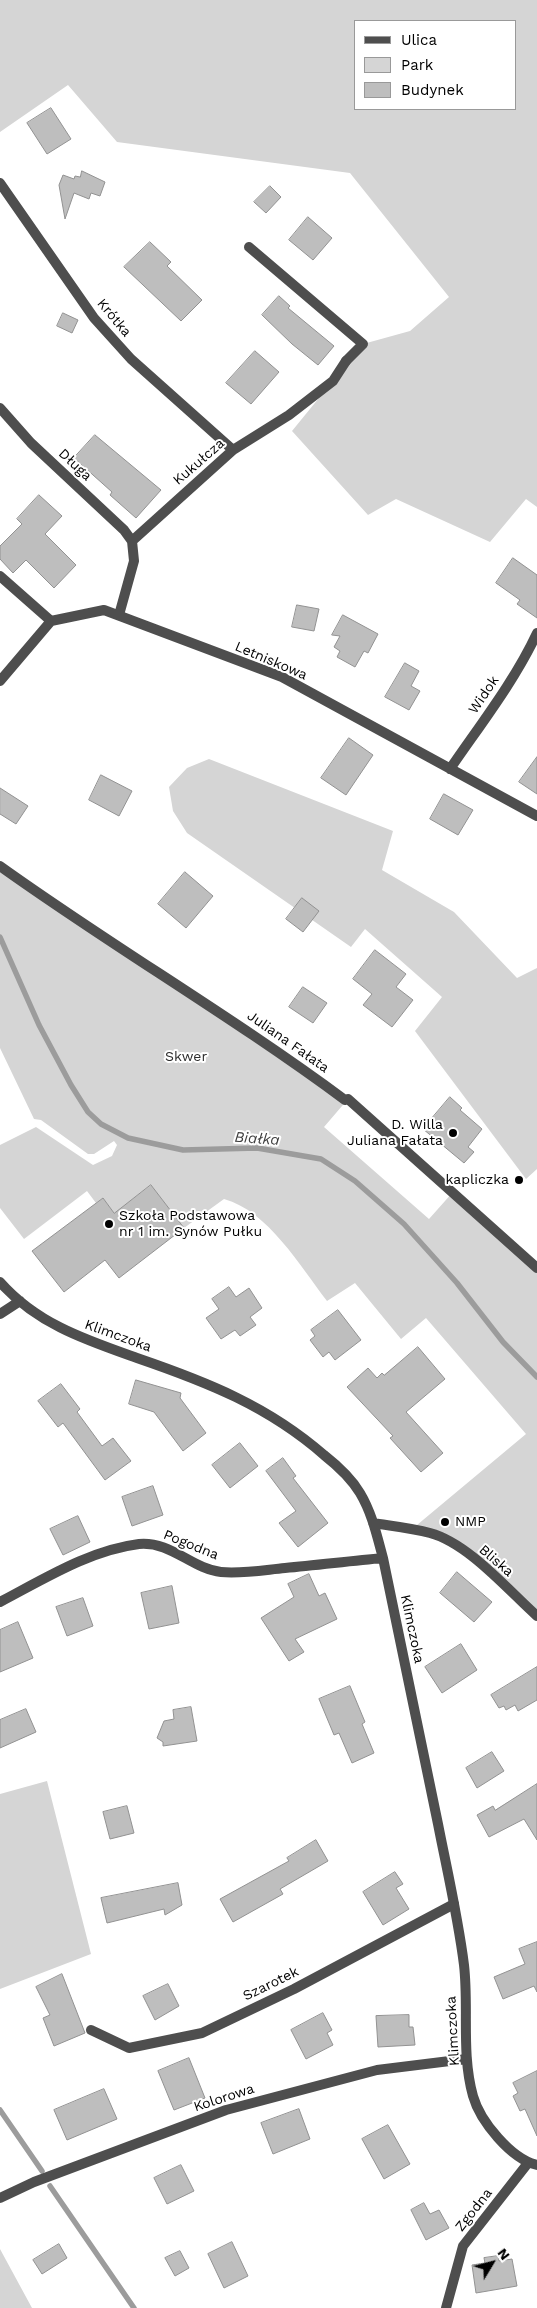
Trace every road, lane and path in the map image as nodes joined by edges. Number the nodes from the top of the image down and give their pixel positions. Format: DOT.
graph roads {
  1 [pos="0,183"];
  2 [pos="249,247"];
  3 [pos="0,408"];
  4 [pos="233,450"];
  5 [pos="132,541"];
  6 [pos="0,576"];
  7 [pos="119,615"];
  8 [pos="51,620"];
  9 [pos="537,633"];
  10 [pos="0,681"];
  11 [pos="450,769"];
  12 [pos="537,816"];
  13 [pos="0,866"];
  14 [pos="537,1268"];
  15 [pos="0,1282"];
  16 [pos="20,1301"];
  17 [pos="0,1314"];
  18 [pos="373,1523"];
  19 [pos="383,1558"];
  20 [pos="0,1602"];
  21 [pos="537,1616"];
  22 [pos="454,1904"];
  23 [pos="92,2030"];
  24 [pos="466,2059"];
  25 [pos="532,2164"];
  26 [pos="0,2198"];
  27 [pos="446,2308"];
  1 -- 4 [label="street, Krótka"];
  2 -- 4 [label="street, Kukułcza"];
  3 -- 5 [label="street, Długa"];
  4 -- 5 [label="street, Kukułcza"];
  5 -- 7 [label="street"];
  6 -- 8 [label="street"];
  7 -- 8 [label="street, Letniskowa"];
  7 -- 11 [label="street, Letniskowa"];
  8 -- 10 [label="street"];
  9 -- 11 [label="street, Widok"];
  11 -- 12 [label="street, Letniskowa"];
  13 -- 14 [label="street, Juliana Fałata"];
  15 -- 16 [label="street, Klimczoka"];
  16 -- 17 [label="street"];
  16 -- 18 [label="street, Klimczoka"];
  18 -- 19 [label="street, Klimczoka"];
  18 -- 21 [label="street, Bliska"];
  19 -- 20 [label="street, Pogodna"];
  19 -- 22 [label="street, Klimczoka"];
  22 -- 23 [label="street, Szarotek"];
  22 -- 24 [label="street, Klimczoka"];
  24 -- 25 [label="street, Klimczoka"];
  24 -- 26 [label="street, Kolorowa"];
  25 -- 27 [label="street, Zgodna"];
}
